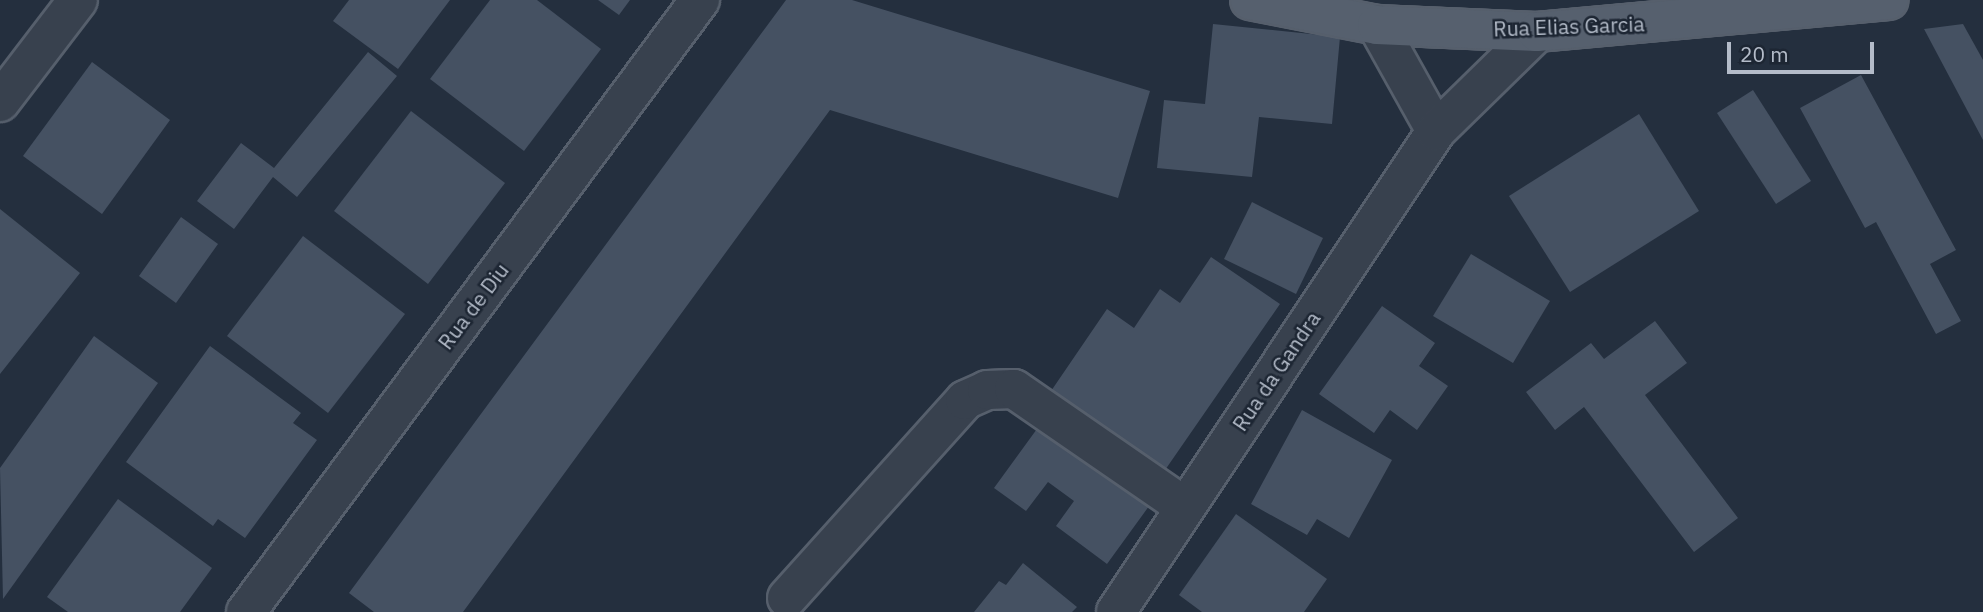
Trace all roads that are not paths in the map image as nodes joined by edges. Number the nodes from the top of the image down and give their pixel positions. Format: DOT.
graph roads {
  1 [pos="78,0"];
  2 [pos="700,0"];
  3 [pos="1250,0"];
  4 [pos="1889,0"];
  5 [pos="1377,26"];
  6 [pos="1537,32"];
  7 [pos="0,102"];
  8 [pos="1436,131"];
  9 [pos="1185,507"];
  10 [pos="787,598"];
  11 [pos="246,612"];
  12 [pos="1116,612"];
  1 -- 7 [label="street"];
  2 -- 11 [label="street, Rua de Diu"];
  3 -- 5 [label="main road, Rua Elias Garcia"];
  4 -- 6 [label="main road, Rua Elias Garcia"];
  5 -- 6 [label="main road, Rua Elias Garcia"];
  5 -- 8 [label="street"];
  6 -- 8 [label="street, Rua da Gandra"];
  8 -- 9 [label="street, Rua da Gandra"];
  9 -- 10 [label="street"];
  9 -- 12 [label="street, Rua da Gandra"];
}
